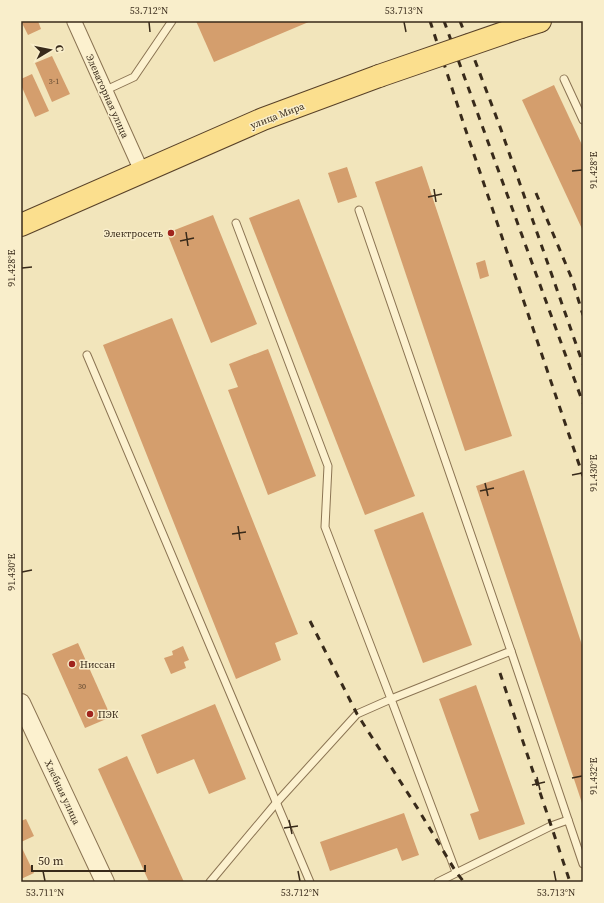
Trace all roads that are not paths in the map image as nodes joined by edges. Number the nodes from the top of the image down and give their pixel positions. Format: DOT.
graph roads {
  1 [pos="74,21"];
  2 [pos="172,21"];
  3 [pos="531,24"];
  4 [pos="564,79"];
  5 [pos="106,90"];
  6 [pos="583,120"];
  7 [pos="142,172"];
  8 [pos="359,210"];
  9 [pos="236,223"];
  10 [pos="21,225"];
  11 [pos="87,355"];
  12 [pos="511,651"];
  13 [pos="391,699"];
  14 [pos="21,703"];
  15 [pos="277,802"];
  16 [pos="568,820"];
  17 [pos="583,864"];
  18 [pos="456,872"];
  19 [pos="105,882"];
  20 [pos="210,882"];
  21 [pos="310,882"];
  22 [pos="438,882"];
  1 -- 5 [label="street, Элеваторная улица"];
  2 -- 5 [label="lane"];
  3 -- 7 [label="main road, улица Мира, bridge"];
  4 -- 6 [label="lane"];
  5 -- 7 [label="street, Элеваторная улица"];
  7 -- 10 [label="main road, улица Мира"];
  8 -- 12 [label="lane"];
  9 -- 13 [label="lane"];
  11 -- 15 [label="lane"];
  12 -- 13 [label="lane"];
  12 -- 16 [label="lane"];
  13 -- 15 [label="lane"];
  13 -- 18 [label="lane"];
  14 -- 19 [label="street, Хлебная улица"];
  15 -- 20 [label="lane"];
  15 -- 21 [label="lane"];
  16 -- 17 [label="lane"];
  16 -- 18 [label="lane"];
  18 -- 22 [label="lane"];
}
